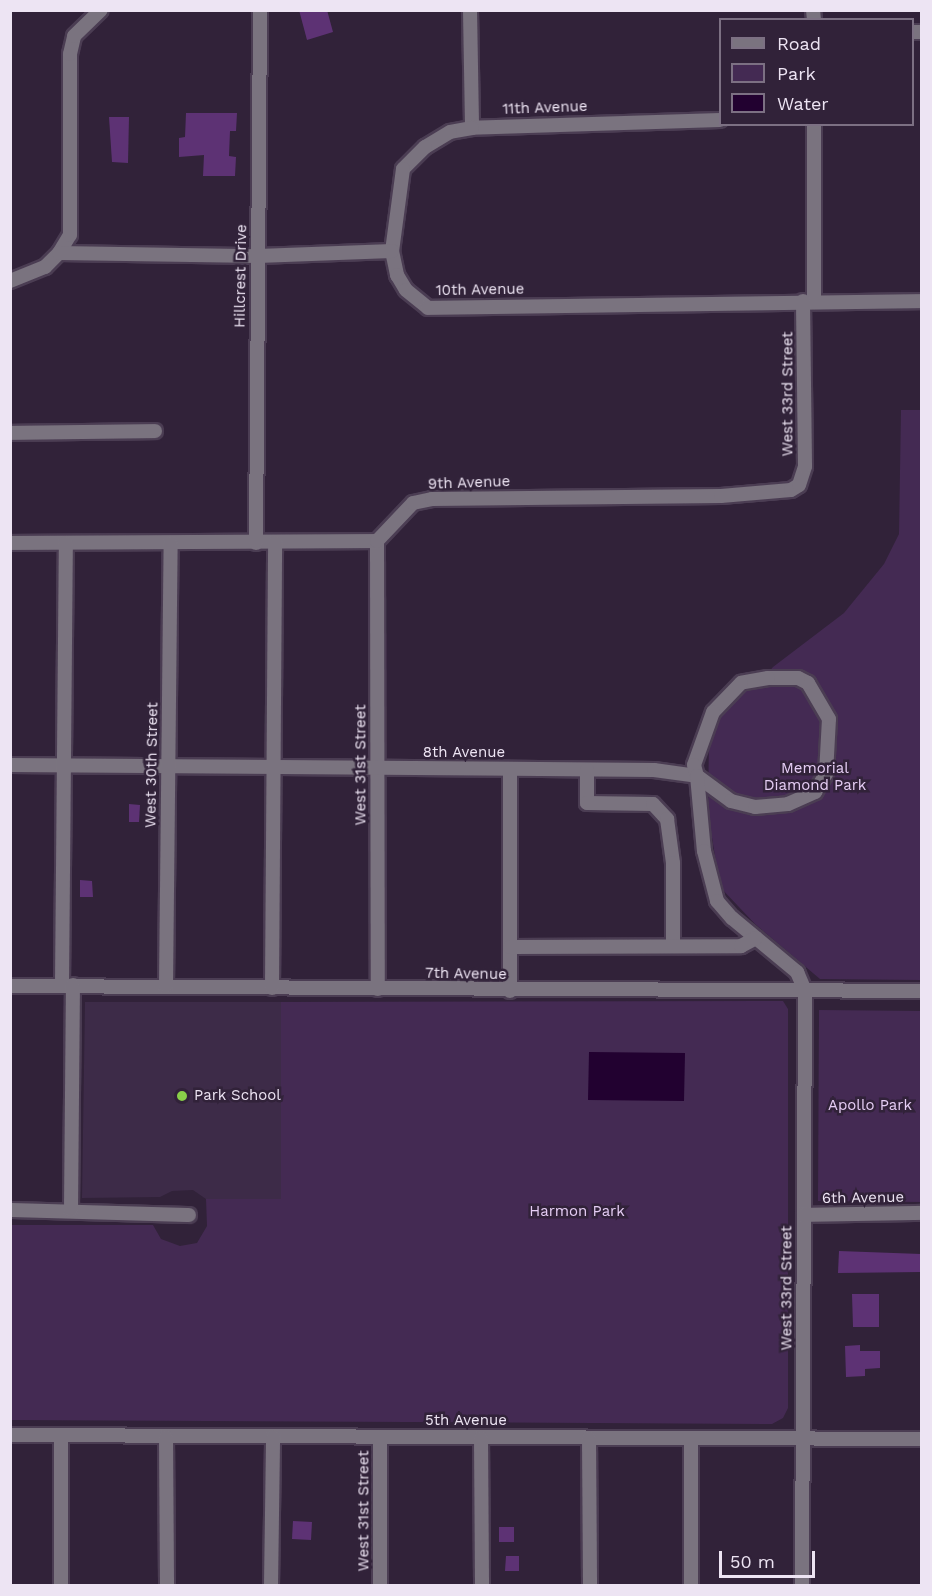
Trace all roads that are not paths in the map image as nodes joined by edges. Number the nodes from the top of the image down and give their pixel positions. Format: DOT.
graph roads {
  1 [pos="102,10"];
  2 [pos="260,10"];
  3 [pos="470,10"];
  4 [pos="719,120"];
  5 [pos="814,126"];
  6 [pos="472,128"];
  7 [pos="392,251"];
  8 [pos="60,253"];
  9 [pos="258,256"];
  10 [pos="10,281"];
  11 [pos="808,301"];
  12 [pos="921,301"];
  13 [pos="156,431"];
  14 [pos="10,433"];
  15 [pos="799,485"];
  16 [pos="377,541"];
  17 [pos="10,543"];
  18 [pos="66,543"];
  19 [pos="171,543"];
  20 [pos="256,543"];
  21 [pos="275,543"];
  22 [pos="10,765"];
  23 [pos="65,765"];
  24 [pos="168,768"];
  25 [pos="274,768"];
  26 [pos="378,769"];
  27 [pos="510,770"];
  28 [pos="587,770"];
  29 [pos="697,776"];
  30 [pos="756,938"];
  31 [pos="673,946"];
  32 [pos="510,947"];
  33 [pos="67,985"];
  34 [pos="10,986"];
  35 [pos="166,986"];
  36 [pos="272,988"];
  37 [pos="378,989"];
  38 [pos="510,991"];
  39 [pos="805,991"];
  40 [pos="921,991"];
  41 [pos="10,1210"];
  42 [pos="71,1210"];
  43 [pos="921,1213"];
  44 [pos="189,1215"];
  45 [pos="804,1215"];
  46 [pos="10,1435"];
  47 [pos="62,1437"];
  48 [pos="166,1437"];
  49 [pos="273,1437"];
  50 [pos="380,1438"];
  51 [pos="481,1438"];
  52 [pos="589,1438"];
  53 [pos="691,1438"];
  54 [pos="803,1439"];
  55 [pos="921,1439"];
  56 [pos="61,1586"];
  57 [pos="166,1586"];
  58 [pos="271,1586"];
  59 [pos="380,1586"];
  60 [pos="482,1586"];
  61 [pos="590,1586"];
  62 [pos="691,1586"];
  63 [pos="802,1586"];
  1 -- 8 [label="street"];
  2 -- 9 [label="street, Hillcrest Drive"];
  3 -- 6 [label="street"];
  4 -- 6 [label="street, 11th Avenue"];
  5 -- 11 [label="street, West 33rd Street"];
  6 -- 7 [label="street, 11th Avenue"];
  7 -- 9 [label="street"];
  7 -- 11 [label="street, 10th Avenue"];
  8 -- 9 [label="street"];
  8 -- 10 [label="street"];
  9 -- 20 [label="street, Hillcrest Drive"];
  11 -- 12 [label="street, 10th Avenue"];
  11 -- 15 [label="street, West 33rd Street"];
  13 -- 14 [label="street"];
  15 -- 16 [label="street, 9th Avenue"];
  16 -- 21 [label="street"];
  16 -- 26 [label="street, West 31st Street"];
  17 -- 18 [label="street"];
  18 -- 19 [label="street"];
  18 -- 23 [label="street"];
  19 -- 20 [label="street"];
  19 -- 24 [label="street, West 30th Street"];
  20 -- 21 [label="street"];
  21 -- 25 [label="street"];
  22 -- 23 [label="street, 8th Avenue"];
  23 -- 24 [label="street, 8th Avenue"];
  23 -- 33 [label="street"];
  24 -- 25 [label="street, 8th Avenue"];
  24 -- 35 [label="street, West 30th Street"];
  25 -- 26 [label="street, 8th Avenue"];
  25 -- 36 [label="street"];
  26 -- 27 [label="street, 8th Avenue"];
  26 -- 37 [label="street, West 31st Street"];
  27 -- 28 [label="street, 8th Avenue"];
  27 -- 32 [label="street"];
  28 -- 29 [label="street, 8th Avenue"];
  28 -- 31 [label="street"];
  29 -- 29 [label="street"];
  29 -- 30 [label="street"];
  30 -- 31 [label="street"];
  30 -- 39 [label="street"];
  31 -- 32 [label="street"];
  32 -- 38 [label="street"];
  33 -- 34 [label="street, 7th Avenue"];
  33 -- 35 [label="street, 7th Avenue"];
  33 -- 42 [label="street"];
  35 -- 36 [label="street, 7th Avenue"];
  36 -- 37 [label="street, 7th Avenue"];
  37 -- 38 [label="street, 7th Avenue"];
  38 -- 39 [label="street, 7th Avenue"];
  39 -- 40 [label="street, 7th Avenue"];
  39 -- 45 [label="street, West 33rd Street"];
  41 -- 42 [label="street"];
  42 -- 44 [label="street"];
  43 -- 45 [label="street, 6th Avenue"];
  45 -- 54 [label="street, West 33rd Street"];
  46 -- 47 [label="street, 5th Avenue"];
  47 -- 48 [label="street, 5th Avenue"];
  47 -- 56 [label="street"];
  48 -- 49 [label="street, 5th Avenue"];
  48 -- 57 [label="street"];
  49 -- 50 [label="street, 5th Avenue"];
  49 -- 58 [label="street"];
  50 -- 51 [label="street, 5th Avenue"];
  50 -- 59 [label="street, West 31st Street"];
  51 -- 52 [label="street, 5th Avenue"];
  51 -- 60 [label="street"];
  52 -- 53 [label="street, 5th Avenue"];
  52 -- 61 [label="street"];
  53 -- 54 [label="street, 5th Avenue"];
  53 -- 62 [label="street"];
  54 -- 55 [label="street, 5th Avenue"];
  54 -- 63 [label="street, West 33rd Street"];
}
